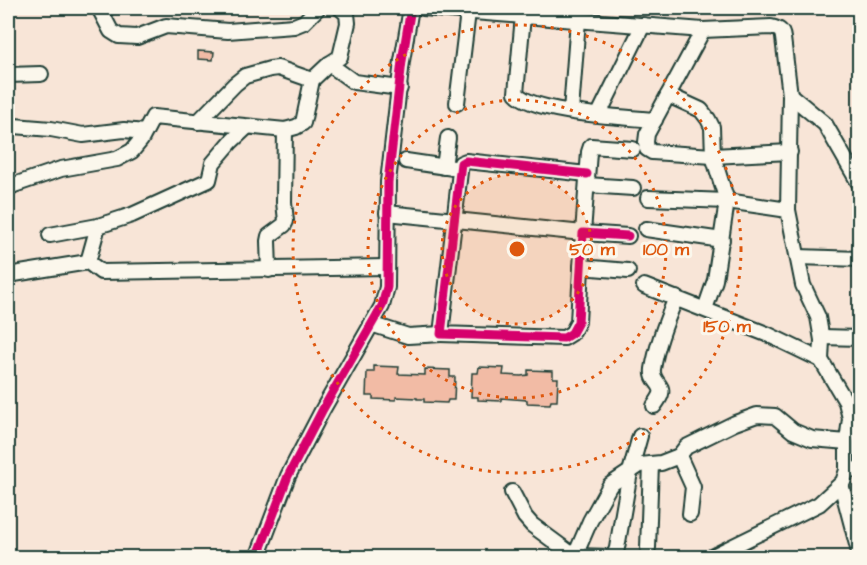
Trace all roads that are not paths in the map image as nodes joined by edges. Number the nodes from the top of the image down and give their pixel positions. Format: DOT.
graph roads {
  1 [pos="99,8"];
  2 [pos="318,8"];
  3 [pos="340,8"];
  4 [pos="411,8"];
  5 [pos="423,8"];
  6 [pos="468,12"];
  7 [pos="523,16"];
  8 [pos="578,20"];
  9 [pos="643,25"];
  10 [pos="703,30"];
  11 [pos="329,64"];
  12 [pos="41,74"];
  13 [pos="8,75"];
  14 [pos="312,80"];
  15 [pos="400,88"];
  16 [pos="790,95"];
  17 [pos="668,96"];
  18 [pos="457,103"];
  19 [pos="571,111"];
  20 [pos="599,114"];
  21 [pos="655,120"];
  22 [pos="198,122"];
  23 [pos="8,123"];
  24 [pos="247,127"];
  25 [pos="285,130"];
  26 [pos="145,132"];
  27 [pos="448,138"];
  28 [pos="633,148"];
  29 [pos="790,152"];
  30 [pos="713,156"];
  31 [pos="406,161"];
  32 [pos="444,167"];
  33 [pos="460,169"];
  34 [pos="587,180"];
  35 [pos="860,185"];
  36 [pos="633,188"];
  37 [pos="8,189"];
  38 [pos="648,198"];
  39 [pos="727,201"];
  40 [pos="789,210"];
  41 [pos="387,213"];
  42 [pos="454,219"];
  43 [pos="98,225"];
  44 [pos="646,229"];
  45 [pos="584,232"];
  46 [pos="50,235"];
  47 [pos="628,236"];
  48 [pos="722,240"];
  49 [pos="798,257"];
  50 [pos="860,259"];
  51 [pos="88,262"];
  52 [pos="386,267"];
  53 [pos="581,267"];
  54 [pos="269,270"];
  55 [pos="628,271"];
  56 [pos="8,275"];
  57 [pos="644,286"];
  58 [pos="676,298"];
  59 [pos="705,309"];
  60 [pos="371,324"];
  61 [pos="441,334"];
  62 [pos="822,336"];
  63 [pos="860,338"];
  64 [pos="821,360"];
  65 [pos="654,406"];
  66 [pos="640,436"];
  67 [pos="847,442"];
  68 [pos="679,456"];
  69 [pos="651,464"];
  70 [pos="853,469"];
  71 [pos="630,472"];
  72 [pos="841,484"];
  73 [pos="512,492"];
  74 [pos="690,514"];
  75 [pos="648,548"];
  76 [pos="860,556"];
  77 [pos="574,557"];
  78 [pos="257,558"];
  79 [pos="710,558"];
  1 -- 2 [label="street"];
  3 -- 11 [label="street"];
  4 -- 15 [label="street"];
  5 -- 6 [label="street"];
  6 -- 7 [label="street"];
  6 -- 18 [label="street"];
  7 -- 8 [label="street"];
  7 -- 19 [label="street"];
  8 -- 9 [label="street"];
  8 -- 19 [label="street"];
  9 -- 10 [label="street"];
  9 -- 20 [label="street"];
  10 -- 16 [label="street"];
  10 -- 17 [label="street"];
  11 -- 14 [label="street"];
  11 -- 15 [label="street"];
  12 -- 13 [label="street"];
  14 -- 22 [label="street"];
  14 -- 25 [label="street"];
  15 -- 41 [label="street"];
  16 -- 29 [label="street"];
  16 -- 35 [label="street"];
  17 -- 21 [label="street"];
  17 -- 30 [label="street"];
  19 -- 20 [label="street"];
  20 -- 21 [label="street"];
  21 -- 30 [label="street"];
  22 -- 24 [label="street"];
  22 -- 26 [label="street"];
  23 -- 26 [label="street"];
  24 -- 25 [label="street"];
  24 -- 43 [label="street"];
  25 -- 54 [label="street"];
  26 -- 37 [label="street"];
  27 -- 32 [label="street"];
  28 -- 34 [label="street"];
  29 -- 30 [label="street"];
  29 -- 40 [label="street"];
  30 -- 39 [label="street"];
  31 -- 32 [label="street"];
  32 -- 33 [label="street"];
  33 -- 34 [label="street"];
  33 -- 42 [label="street"];
  34 -- 36 [label="street"];
  34 -- 45 [label="street"];
  38 -- 39 [label="street"];
  39 -- 40 [label="street"];
  39 -- 48 [label="street"];
  40 -- 49 [label="street"];
  41 -- 42 [label="street"];
  41 -- 52 [label="street"];
  42 -- 45 [label="street"];
  42 -- 61 [label="street"];
  43 -- 46 [label="street"];
  43 -- 51 [label="street"];
  44 -- 48 [label="street"];
  45 -- 47 [label="street"];
  45 -- 53 [label="street"];
  48 -- 59 [label="street"];
  49 -- 50 [label="street"];
  49 -- 62 [label="street"];
  51 -- 54 [label="street"];
  51 -- 56 [label="street"];
  52 -- 54 [label="street"];
  52 -- 60 [label="street"];
  53 -- 55 [label="street"];
  53 -- 61 [label="street"];
  57 -- 58 [label="street"];
  58 -- 59 [label="street"];
  58 -- 65 [label="street"];
  59 -- 64 [label="street"];
  60 -- 61 [label="street"];
  60 -- 78 [label="street"];
  62 -- 63 [label="street"];
  62 -- 64 [label="street"];
  64 -- 67 [label="street"];
  66 -- 71 [label="street"];
  67 -- 68 [label="street"];
  67 -- 70 [label="street"];
  68 -- 69 [label="street"];
  68 -- 74 [label="street"];
  69 -- 71 [label="street"];
  69 -- 75 [label="street"];
  70 -- 72 [label="street"];
  71 -- 77 [label="street"];
  71 -- 77 [label="street"];
  72 -- 76 [label="street"];
  72 -- 79 [label="street"];
  73 -- 77 [label="street"];
}
